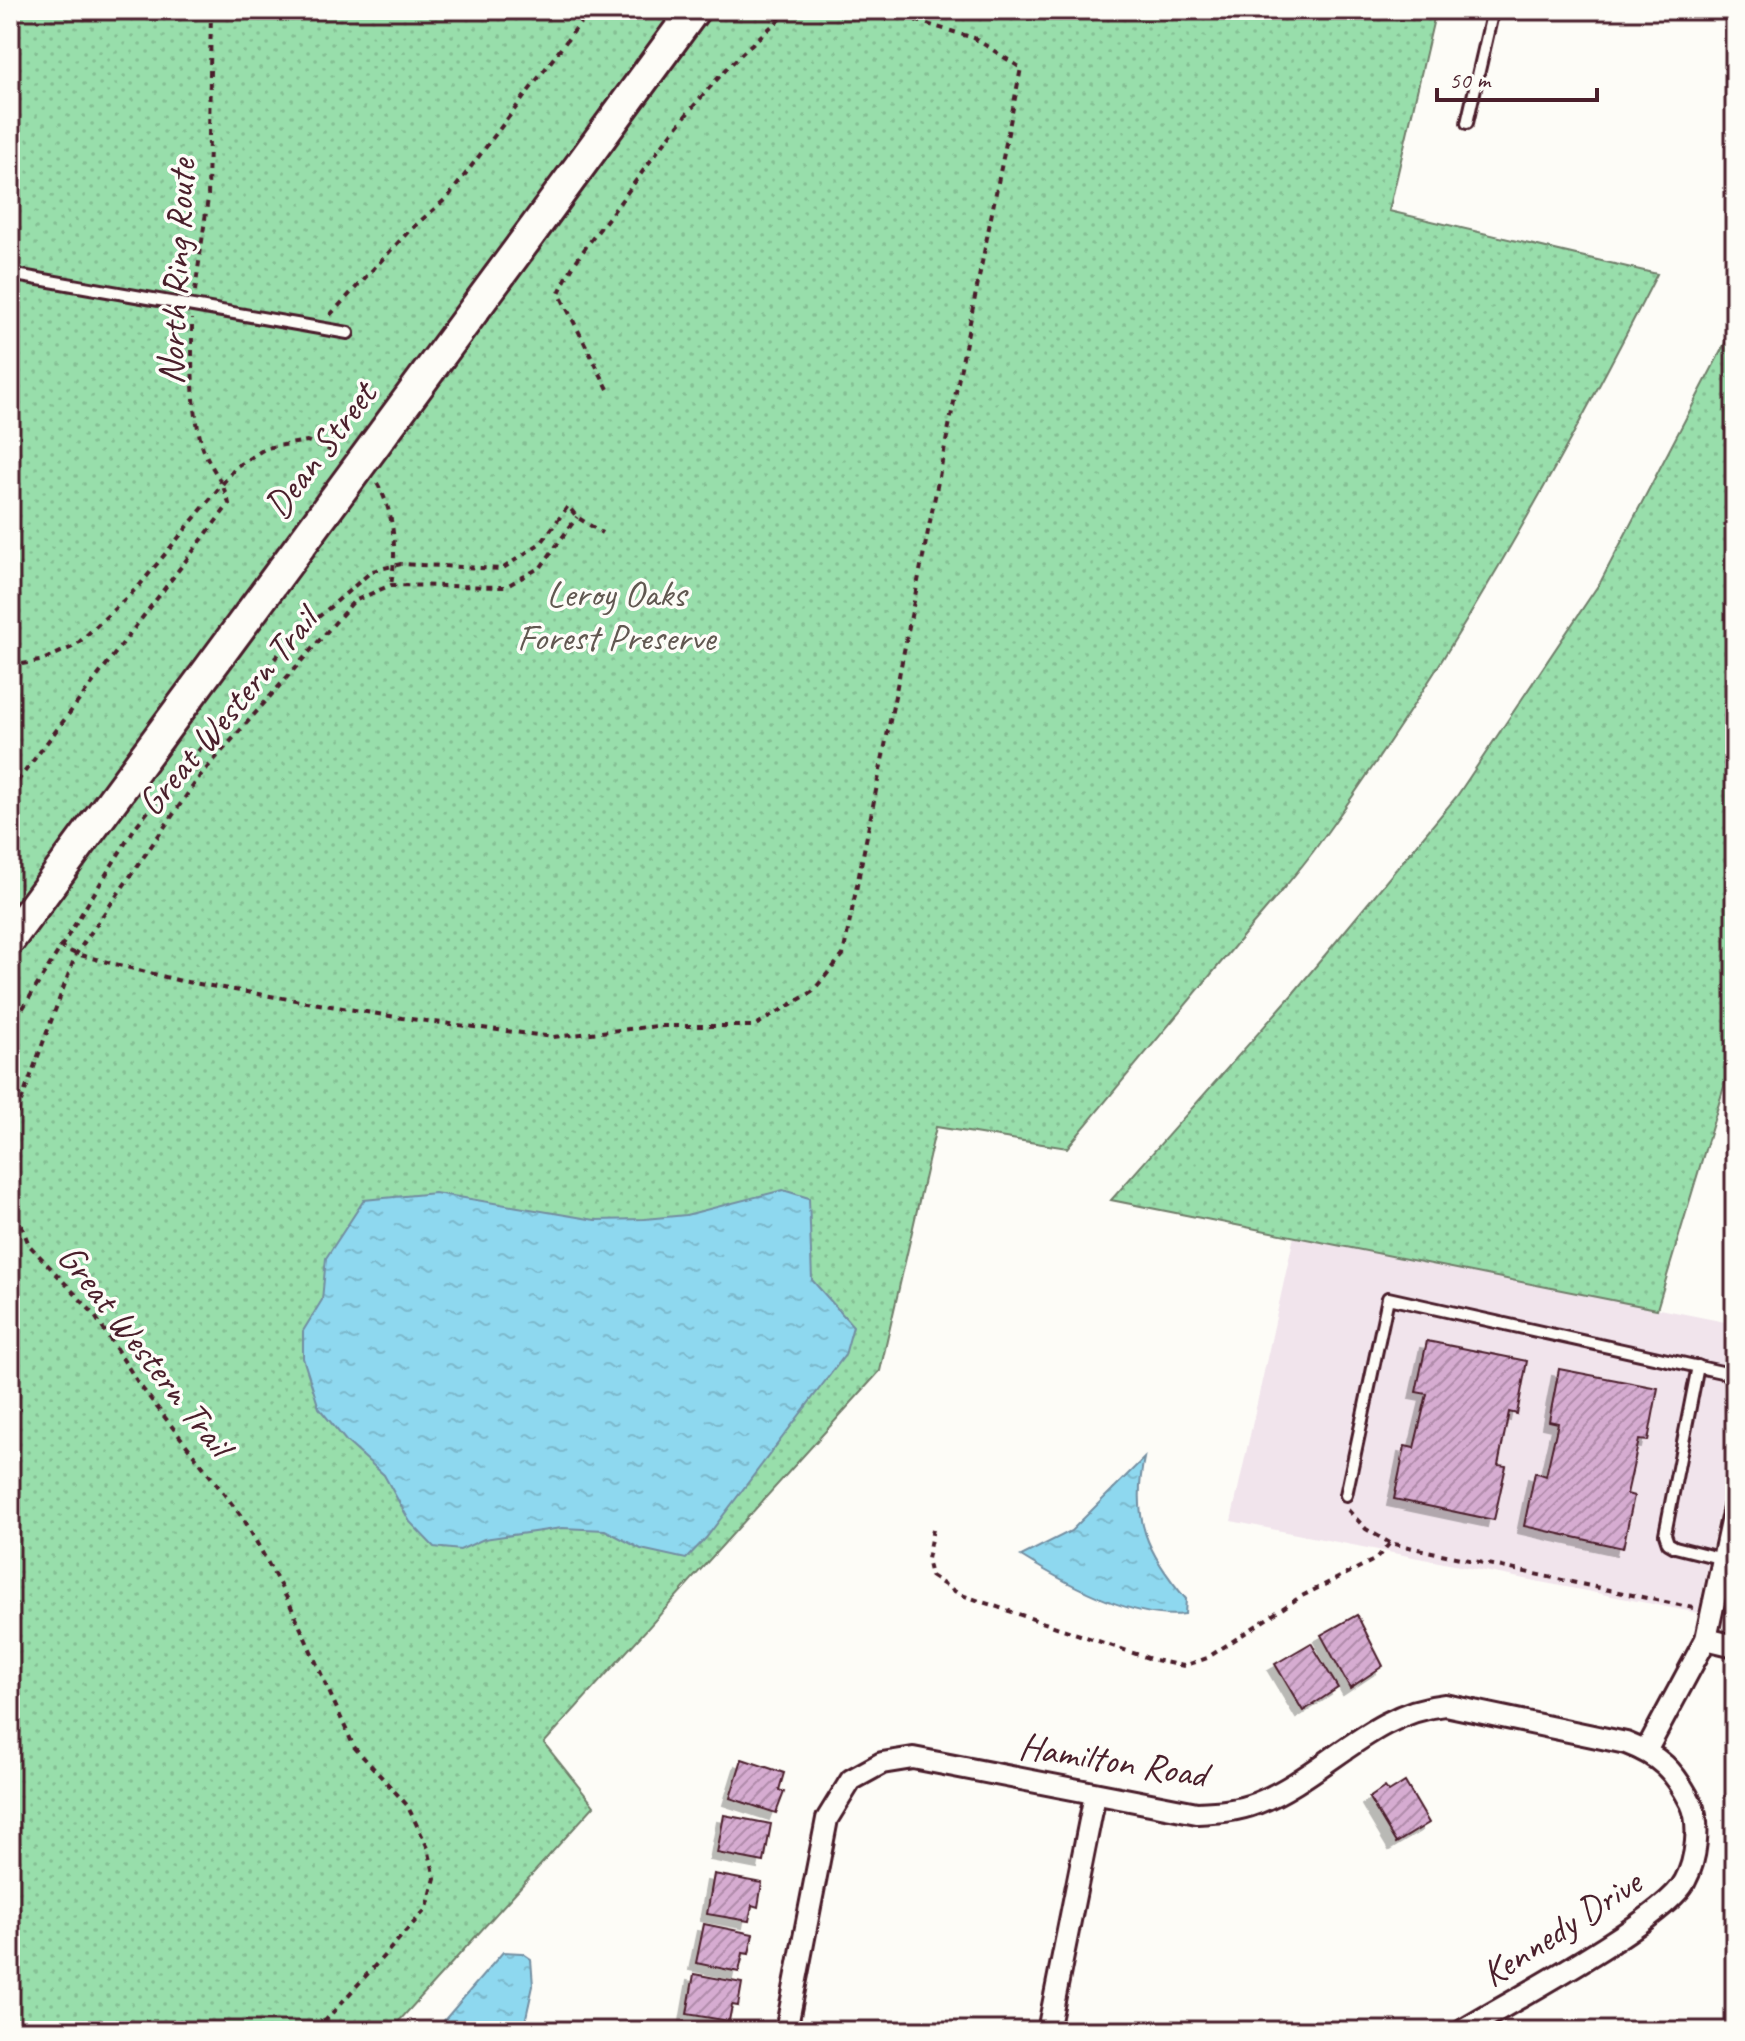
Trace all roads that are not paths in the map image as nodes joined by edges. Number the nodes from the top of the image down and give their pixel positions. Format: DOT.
graph roads {
  1 [pos="694,10"];
  2 [pos="1493,10"];
  3 [pos="1467,123"];
  4 [pos="10,274"];
  5 [pos="348,333"];
  6 [pos="10,939"];
  7 [pos="1698,1366"];
  8 [pos="1735,1375"];
  9 [pos="1346,1495"];
  10 [pos="1735,1503"];
  11 [pos="1723,1559"];
  12 [pos="1706,1639"];
  13 [pos="1735,1646"];
  14 [pos="1646,1751"];
  15 [pos="1095,1795"];
  16 [pos="786,2031"];
  17 [pos="1048,2031"];
  18 [pos="1462,2031"];
  1 -- 6 [label="street, Dean Street"];
  2 -- 3 [label="lane"];
  4 -- 5 [label="lane"];
  7 -- 8 [label="lane"];
  7 -- 9 [label="lane"];
  7 -- 11 [label="lane"];
  10 -- 11 [label="street"];
  11 -- 12 [label="street"];
  12 -- 13 [label="street"];
  12 -- 14 [label="street"];
  14 -- 15 [label="street, Hamilton Road"];
  14 -- 18 [label="street, Kennedy Drive"];
  15 -- 16 [label="street, Hamilton Road"];
  15 -- 17 [label="street"];
}
